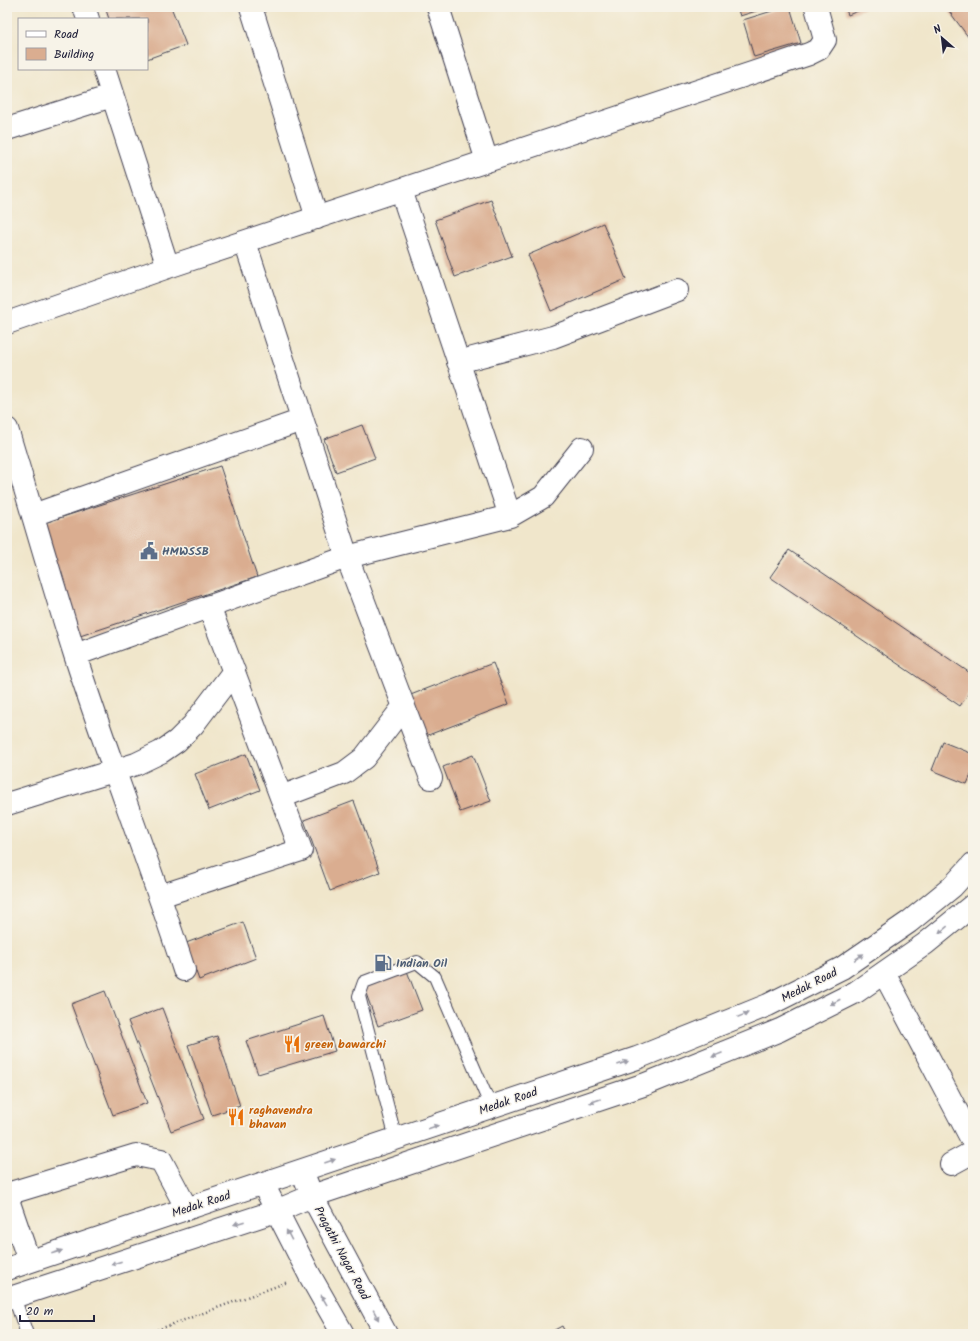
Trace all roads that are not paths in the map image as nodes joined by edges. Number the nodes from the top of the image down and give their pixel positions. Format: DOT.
graph roads {
  1 [pos="84,7"];
  2 [pos="250,7"];
  3 [pos="438,7"];
  4 [pos="816,7"];
  5 [pos="88,18"];
  6 [pos="104,70"];
  7 [pos="112,96"];
  8 [pos="7,129"];
  9 [pos="488,161"];
  10 [pos="401,190"];
  11 [pos="317,218"];
  12 [pos="245,242"];
  13 [pos="168,267"];
  14 [pos="678,290"];
  15 [pos="7,323"];
  16 [pos="458,362"];
  17 [pos="302,420"];
  18 [pos="7,428"];
  19 [pos="582,448"];
  20 [pos="33,515"];
  21 [pos="510,516"];
  22 [pos="347,557"];
  23 [pos="209,606"];
  24 [pos="75,655"];
  25 [pos="234,671"];
  26 [pos="404,706"];
  27 [pos="114,771"];
  28 [pos="431,778"];
  29 [pos="281,797"];
  30 [pos="7,804"];
  31 [pos="973,864"];
  32 [pos="160,896"];
  33 [pos="973,905"];
  34 [pos="184,970"];
  35 [pos="884,973"];
  36 [pos="491,1107"];
  37 [pos="396,1139"];
  38 [pos="973,1142"];
  39 [pos="973,1152"];
  40 [pos="951,1164"];
  41 [pos="302,1170"];
  42 [pos="263,1184"];
  43 [pos="7,1196"];
  44 [pos="312,1196"];
  45 [pos="187,1209"];
  46 [pos="276,1211"];
  47 [pos="29,1261"];
  48 [pos="7,1269"];
  49 [pos="10,1298"];
  50 [pos="27,1334"];
  51 [pos="343,1334"];
  52 [pos="386,1334"];
  1 -- 5 [label="street"];
  2 -- 11 [label="street"];
  3 -- 9 [label="street"];
  4 -- 9 [label="street"];
  6 -- 7 [label="street"];
  7 -- 8 [label="street"];
  7 -- 13 [label="street"];
  9 -- 10 [label="street"];
  10 -- 11 [label="street"];
  10 -- 16 [label="street"];
  11 -- 12 [label="street"];
  12 -- 13 [label="street"];
  12 -- 17 [label="street"];
  13 -- 15 [label="street"];
  14 -- 16 [label="street"];
  16 -- 21 [label="street"];
  17 -- 20 [label="street"];
  17 -- 22 [label="street"];
  18 -- 20 [label="street"];
  19 -- 21 [label="street"];
  20 -- 24 [label="street"];
  21 -- 22 [label="street"];
  22 -- 23 [label="street"];
  22 -- 26 [label="street"];
  23 -- 24 [label="street"];
  23 -- 25 [label="street"];
  24 -- 27 [label="street"];
  25 -- 27 [label="street"];
  25 -- 29 [label="street"];
  26 -- 28 [label="street"];
  26 -- 29 [label="street"];
  27 -- 30 [label="street"];
  27 -- 32 [label="street"];
  29 -- 32 [label="street"];
  36 -- 31 [label="street, Medak Road, one-way"];
  32 -- 34 [label="street"];
  33 -- 35 [label="street, one-way"];
  35 -- 38 [label="street"];
  35 -- 44 [label="street, one-way"];
  37 -- 36 [label="street, Medak Road, one-way"];
  36 -- 37 [label="lane"];
  41 -- 37 [label="street, Medak Road, one-way"];
  39 -- 40 [label="street"];
  41 -- 42 [label="street, Medak Road"];
  41 -- 44 [label="street, Pragathi Nagar Road"];
  42 -- 45 [label="street, Medak Road"];
  42 -- 46 [label="street"];
  43 -- 45 [label="street"];
  43 -- 47 [label="street"];
  44 -- 46 [label="street"];
  44 -- 52 [label="street, Pragathi Nagar Road, one-way"];
  47 -- 45 [label="street, Medak Road, one-way"];
  46 -- 49 [label="street, one-way"];
  51 -- 46 [label="street, one-way"];
  47 -- 48 [label="street, Medak Road"];
  49 -- 50 [label="lane"];
}
